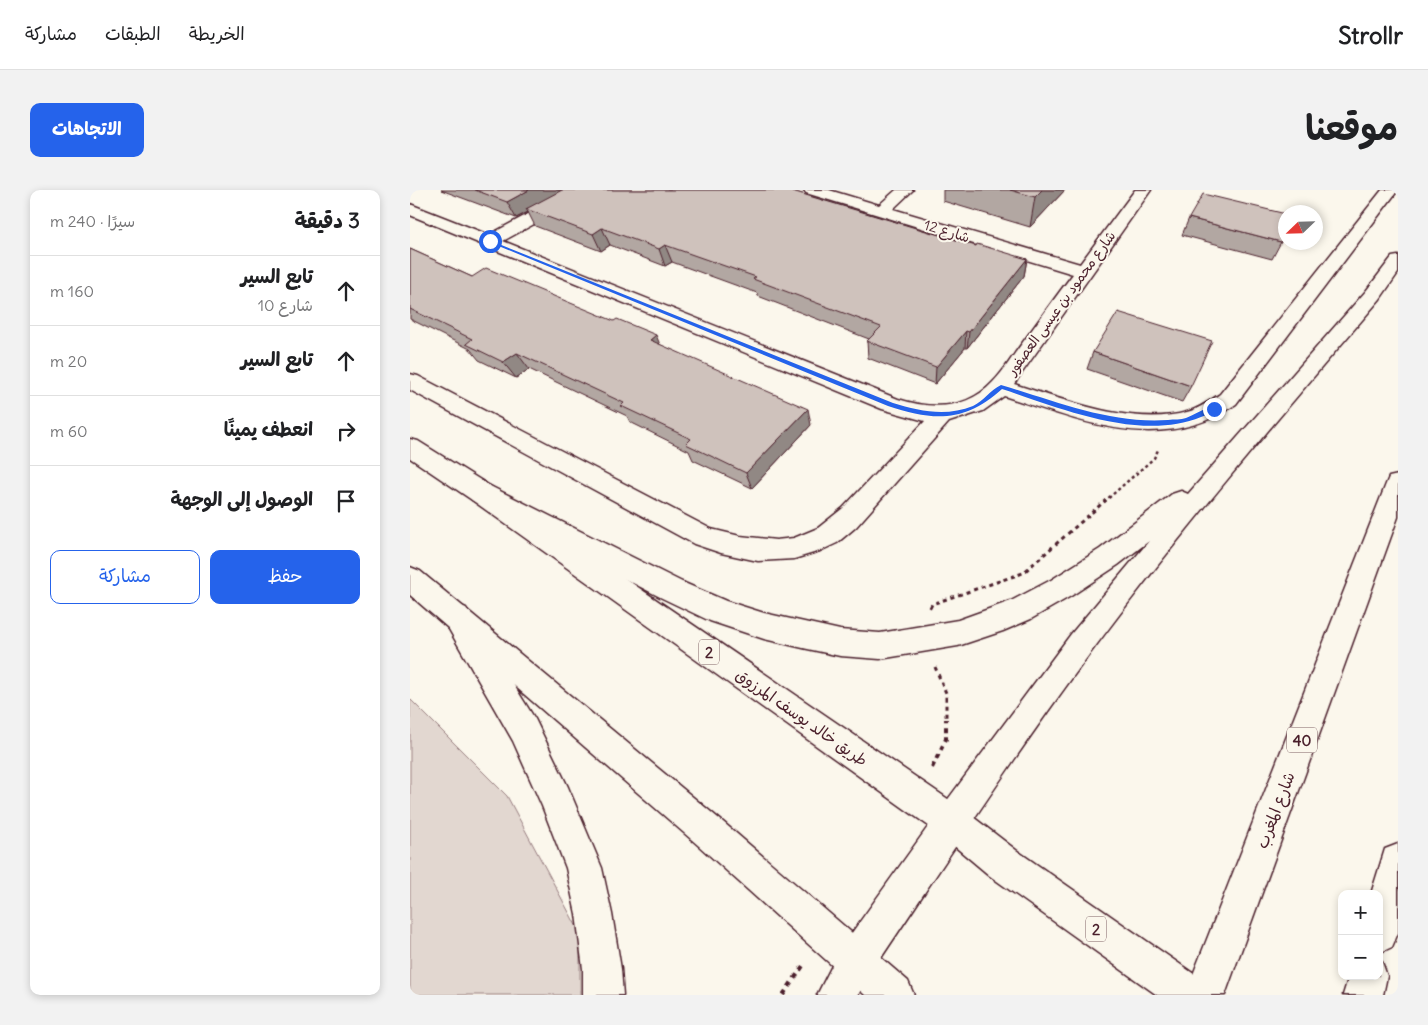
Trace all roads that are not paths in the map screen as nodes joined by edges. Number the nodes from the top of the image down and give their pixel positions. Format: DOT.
graph roads {
  1 [pos="586,190"];
  2 [pos="812,190"];
  3 [pos="905,190"];
  4 [pos="1143,190"];
  5 [pos="1390,190"];
  6 [pos="410,209"];
  7 [pos="880,211"];
  8 [pos="490,241"];
  9 [pos="1398,261"];
  10 [pos="1082,271"];
  11 [pos="410,382"];
  12 [pos="1001,387"];
  13 [pos="942,415"];
  14 [pos="410,447"];
  15 [pos="1228,462"];
  16 [pos="1398,484"];
  17 [pos="481,493"];
  18 [pos="410,578"];
  19 [pos="456,617"];
  20 [pos="952,822"];
  21 [pos="1398,862"];
  22 [pos="1383,919"];
  23 [pos="855,962"];
  24 [pos="1367,980"];
  25 [pos="603,995"];
  26 [pos="837,995"];
  27 [pos="894,995"];
  28 [pos="1190,995"];
  29 [pos="1205,995"];
  30 [pos="1363,995"];
  1 -- 8 [label="main road"];
  2 -- 7 [label="main road, شارع 12"];
  3 -- 7 [label="main road"];
  4 -- 10 [label="main road, شارع محمود بن عيسى العصفور"];
  5 -- 12 [label="main road"];
  6 -- 8 [label="main road, شارع محمود بن عيسى العصفور"];
  7 -- 10 [label="main road, شارع 12"];
  8 -- 13 [label="main road, شارع محمود بن عيسى العصفور"];
  9 -- 15 [label="main road"];
  10 -- 12 [label="main road, شارع محمود بن عيسى العصفور"];
  11 -- 13 [label="main road"];
  12 -- 13 [label="main road, شارع محمود بن عيسى العصفور"];
  14 -- 17 [label="main road, طريق خالد يوسف المرزوق / 2"];
  15 -- 17 [label="main road"];
  15 -- 20 [label="main road"];
  16 -- 29 [label="main road, شارع المغرب / 40"];
  17 -- 20 [label="main road, طريق خالد يوسف المرزوق / 2"];
  18 -- 19 [label="main road"];
  19 -- 23 [label="main road"];
  19 -- 25 [label="main road"];
  20 -- 23 [label="main road"];
  20 -- 28 [label="main road, طريق خالد يوسف المرزوق / 2"];
  21 -- 22 [label="main road"];
  23 -- 26 [label="main road"];
  23 -- 27 [label="main road"];
  24 -- 30 [label="main road"];
}
